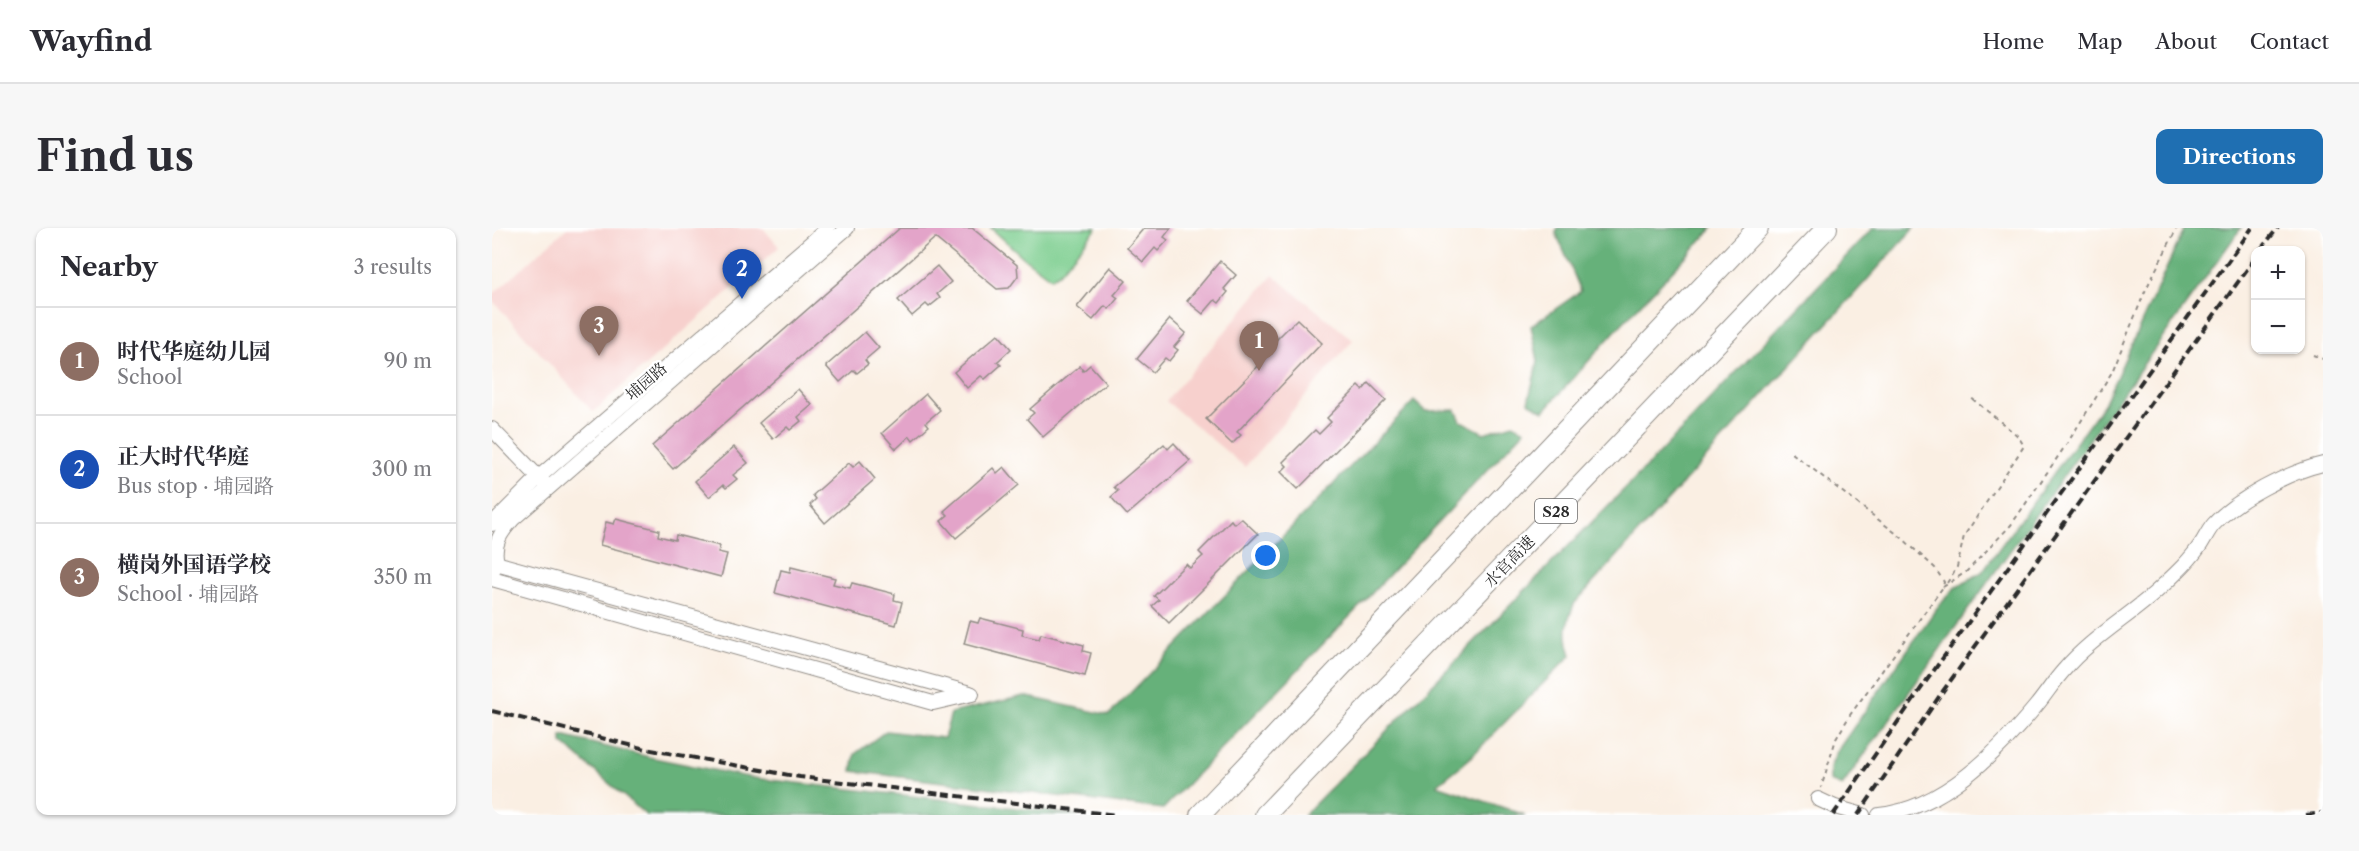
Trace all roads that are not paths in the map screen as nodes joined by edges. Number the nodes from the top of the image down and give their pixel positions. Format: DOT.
graph roads {
  1 [pos="828,228"];
  2 [pos="848,228"];
  3 [pos="1758,228"];
  4 [pos="1827,228"];
  5 [pos="492,429"];
  6 [pos="2323,464"];
  7 [pos="539,477"];
  8 [pos="549,488"];
  9 [pos="492,524"];
  10 [pos="494,565"];
  11 [pos="492,579"];
  12 [pos="1818,799"];
  13 [pos="1200,815"];
  14 [pos="1265,815"];
  15 [pos="1863,815"];
  16 [pos="1879,815"];
  1 -- 7 [label="street, 埔园路"];
  2 -- 8 [label="street, 埔园路"];
  3 -- 13 [label="highway"];
  4 -- 14 [label="highway, 水官高速 / S28"];
  5 -- 7 [label="street"];
  6 -- 16 [label="street"];
  7 -- 8 [label="street"];
  7 -- 9 [label="street, 埔园路"];
  8 -- 10 [label="street, 埔园路"];
  10 -- 11 [label="street"];
  12 -- 15 [label="street"];
}
